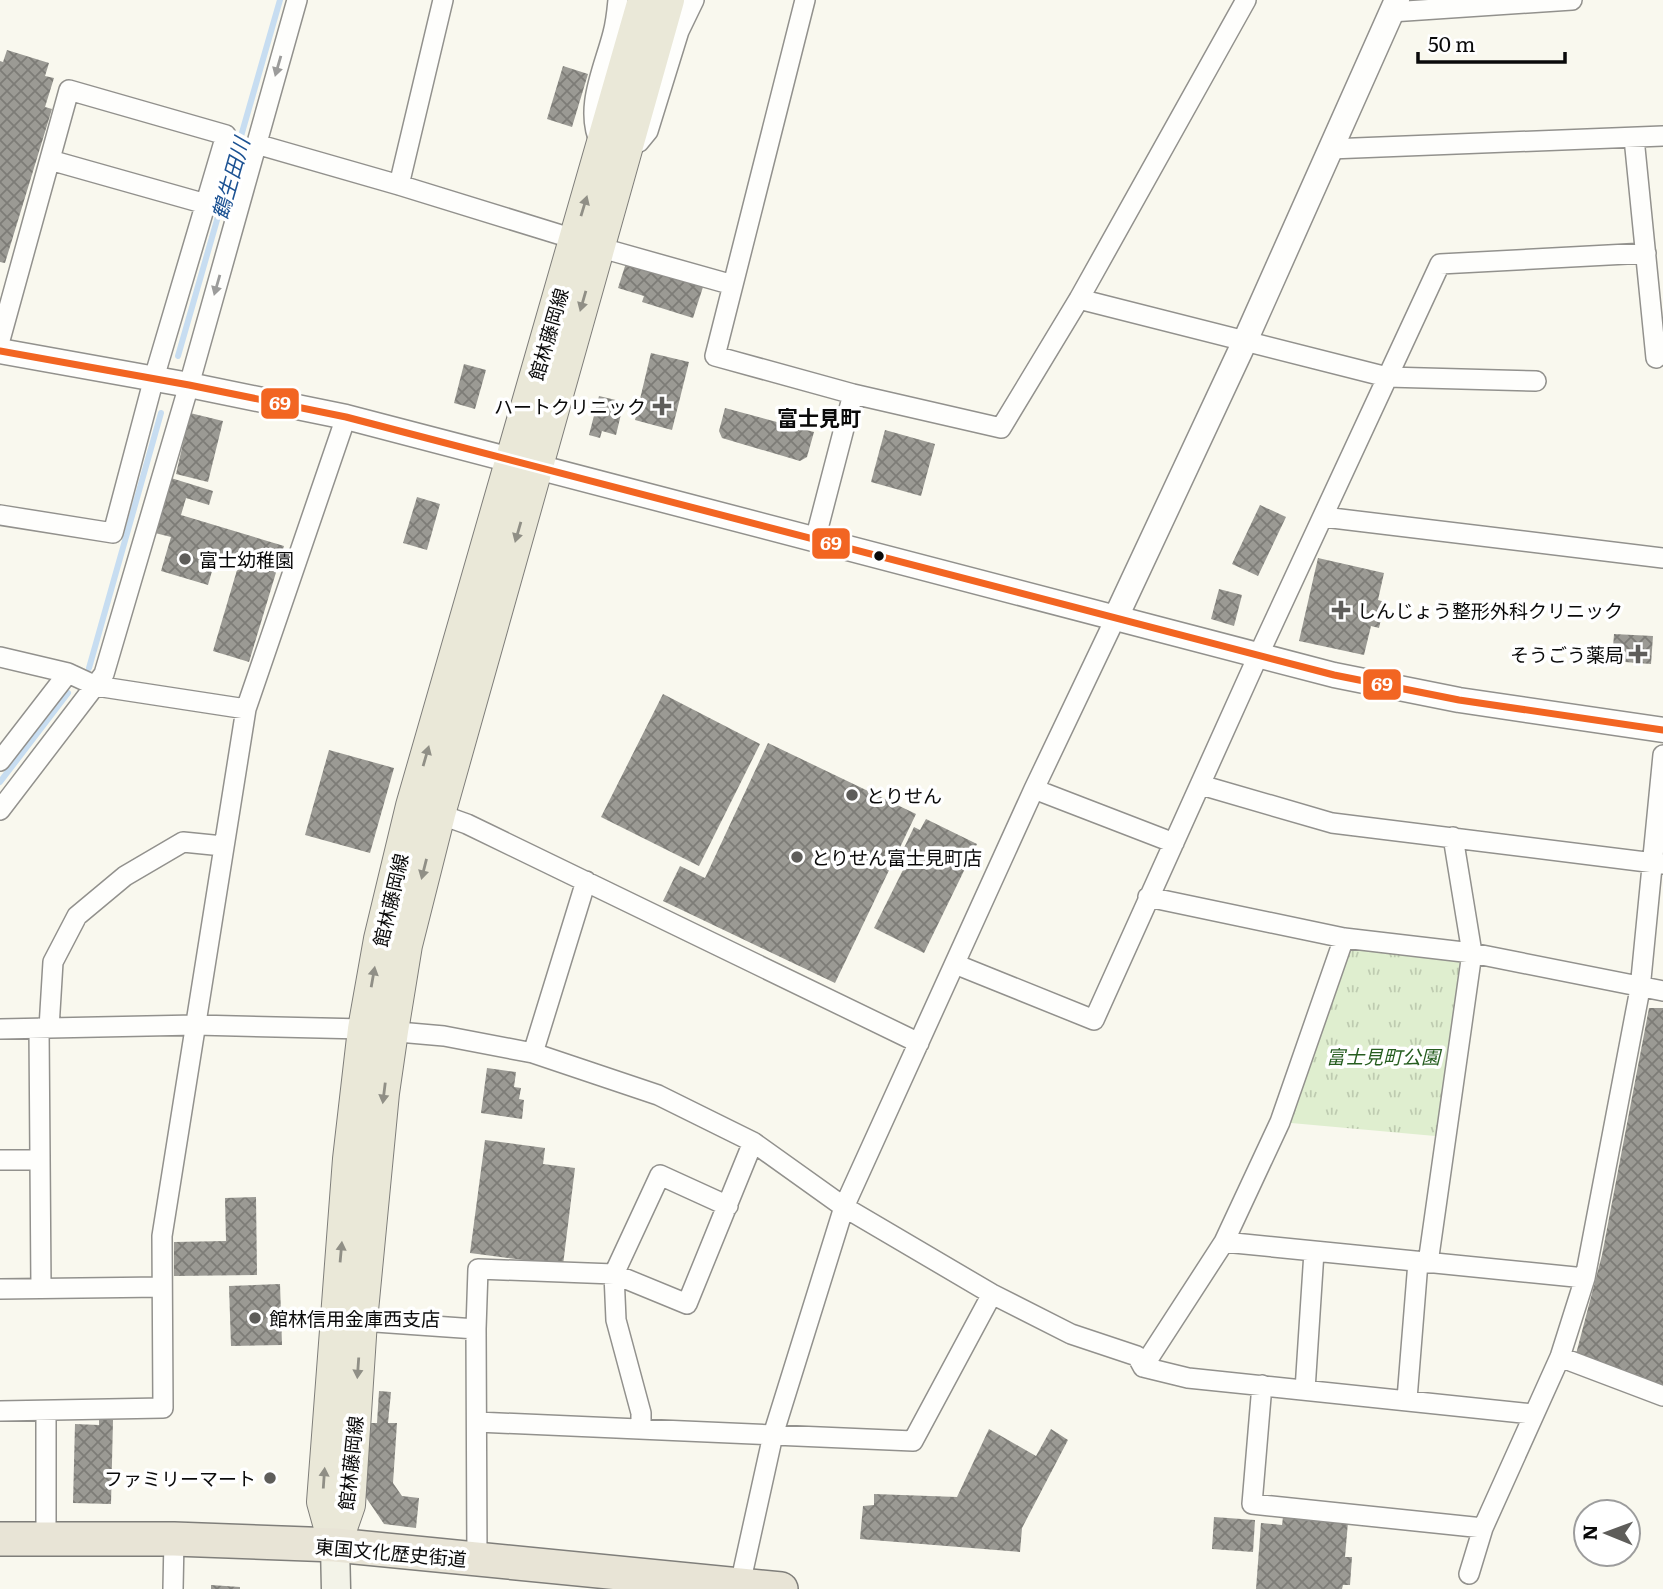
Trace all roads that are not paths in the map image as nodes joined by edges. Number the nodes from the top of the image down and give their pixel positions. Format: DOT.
graph roads {
  1 [pos="297,0"];
  2 [pos="443,0"];
  3 [pos="618,0"];
  4 [pos="644,0"];
  5 [pos="668,0"];
  6 [pos="694,0"];
  7 [pos="805,0"];
  8 [pos="1246,0"];
  9 [pos="1572,0"];
  10 [pos="1394,6"];
  11 [pos="1663,136"];
  12 [pos="1634,138"];
  13 [pos="256,144"];
  14 [pos="613,148"];
  15 [pos="1330,149"];
  16 [pos="50,160"];
  17 [pos="399,185"];
  18 [pos="206,204"];
  19 [pos="586,243"];
  20 [pos="1646,253"];
  21 [pos="733,285"];
  22 [pos="1079,299"];
  23 [pos="0,340"];
  24 [pos="1245,341"];
  25 [pos="0,351"];
  26 [pos="1656,358"];
  27 [pos="1387,377"];
  28 [pos="154,378"];
  29 [pos="1536,382"];
  30 [pos="189,384"];
  31 [pos="853,394"];
  32 [pos="346,417"];
  33 [pos="524,463"];
  34 [pos="0,515"];
  35 [pos="1324,517"];
  36 [pos="815,540"];
  37 [pos="1663,558"];
  38 [pos="1116,617"];
  39 [pos="1258,656"];
  40 [pos="0,657"];
  41 [pos="68,673"];
  42 [pos="96,686"];
  43 [pos="246,709"];
  44 [pos="1663,730"];
  45 [pos="1663,755"];
  46 [pos="0,761"];
  47 [pos="1201,785"];
  48 [pos="1034,789"];
  49 [pos="0,810"];
  50 [pos="439,814"];
  51 [pos="1453,837"];
  52 [pos="1174,843"];
  53 [pos="223,846"];
  54 [pos="1658,863"];
  55 [pos="586,881"];
  56 [pos="1148,897"];
  57 [pos="1344,939"];
  58 [pos="1472,953"];
  59 [pos="955,964"];
  60 [pos="1640,989"];
  61 [pos="1663,991"];
  62 [pos="196,1025"];
  63 [pos="44,1028"];
  64 [pos="0,1029"];
  65 [pos="378,1030"];
  66 [pos="919,1043"];
  67 [pos="533,1053"];
  68 [pos="753,1142"];
  69 [pos="0,1160"];
  70 [pos="39,1160"];
  71 [pos="728,1206"];
  72 [pos="844,1207"];
  73 [pos="1224,1242"];
  74 [pos="1314,1252"];
  75 [pos="1423,1262"];
  76 [pos="614,1274"];
  77 [pos="1585,1278"];
  78 [pos="162,1287"];
  79 [pos="41,1288"];
  80 [pos="0,1289"];
  81 [pos="992,1294"];
  82 [pos="361,1321"];
  83 [pos="476,1329"];
  84 [pos="1560,1357"];
  85 [pos="1143,1367"];
  86 [pos="1262,1385"];
  87 [pos="1305,1390"];
  88 [pos="1663,1396"];
  89 [pos="1406,1399"];
  90 [pos="0,1411"];
  91 [pos="46,1411"];
  92 [pos="1532,1414"];
  93 [pos="477,1422"];
  94 [pos="641,1429"];
  95 [pos="772,1435"];
  96 [pos="1483,1528"];
  97 [pos="46,1538"];
  98 [pos="0,1539"];
  99 [pos="174,1539"];
  100 [pos="335,1545"];
  101 [pos="477,1559"];
  102 [pos="1469,1574"];
  103 [pos="621,1581"];
  104 [pos="739,1587"];
  105 [pos="173,1589"];
  106 [pos="336,1589"];
  107 [pos="781,1589"];
  1 -- 13 [label="street, one-way"];
  2 -- 17 [label="street"];
  3 -- 14 [label="street"];
  4 -- 14 [label="main road, 館林藤岡線"];
  5 -- 14 [label="main road, 館林藤岡線"];
  6 -- 14 [label="street"];
  7 -- 21 [label="street"];
  8 -- 22 [label="street"];
  9 -- 10 [label="street"];
  10 -- 15 [label="street"];
  11 -- 12 [label="street"];
  12 -- 15 [label="street"];
  12 -- 20 [label="street"];
  13 -- 17 [label="street"];
  13 -- 30 [label="street, one-way"];
  14 -- 19 [label="main road, 館林藤岡線"];
  15 -- 24 [label="street"];
  16 -- 18 [label="street"];
  16 -- 18 [label="street"];
  16 -- 23 [label="street"];
  17 -- 19 [label="street"];
  18 -- 28 [label="street"];
  19 -- 21 [label="street"];
  19 -- 33 [label="main road, 館林藤岡線"];
  20 -- 26 [label="street"];
  20 -- 27 [label="street"];
  21 -- 31 [label="street"];
  22 -- 24 [label="street"];
  22 -- 31 [label="street"];
  24 -- 27 [label="street"];
  24 -- 38 [label="street"];
  25 -- 28 [label="street"];
  27 -- 29 [label="street"];
  27 -- 35 [label="street"];
  28 -- 30 [label="street"];
  28 -- 34 [label="street"];
  30 -- 32 [label="street"];
  30 -- 42 [label="street"];
  31 -- 36 [label="street"];
  32 -- 33 [label="street"];
  32 -- 43 [label="street"];
  33 -- 36 [label="street"];
  33 -- 50 [label="main road, 館林藤岡線, one-way"];
  65 -- 33 [label="main road, 館林藤岡線, one-way"];
  35 -- 37 [label="street"];
  35 -- 39 [label="street"];
  36 -- 38 [label="street"];
  38 -- 39 [label="street"];
  38 -- 48 [label="street"];
  39 -- 44 [label="street"];
  39 -- 47 [label="street"];
  40 -- 41 [label="street"];
  41 -- 42 [label="street"];
  41 -- 46 [label="street"];
  42 -- 43 [label="street"];
  42 -- 49 [label="street"];
  43 -- 53 [label="street"];
  45 -- 54 [label="street"];
  47 -- 51 [label="street"];
  47 -- 52 [label="street"];
  48 -- 52 [label="street"];
  48 -- 59 [label="street"];
  50 -- 55 [label="street"];
  50 -- 65 [label="main road, 館林藤岡線, one-way"];
  51 -- 54 [label="street"];
  51 -- 58 [label="street"];
  52 -- 56 [label="street"];
  53 -- 62 [label="street"];
  53 -- 63 [label="street"];
  54 -- 60 [label="street"];
  55 -- 66 [label="street"];
  55 -- 67 [label="street"];
  56 -- 57 [label="street"];
  56 -- 59 [label="street"];
  57 -- 58 [label="street"];
  57 -- 73 [label="street"];
  58 -- 60 [label="street"];
  58 -- 75 [label="street"];
  59 -- 66 [label="street"];
  60 -- 61 [label="street"];
  60 -- 77 [label="street"];
  62 -- 63 [label="street"];
  62 -- 65 [label="street"];
  62 -- 78 [label="street"];
  63 -- 64 [label="street"];
  63 -- 70 [label="street"];
  65 -- 67 [label="street"];
  65 -- 82 [label="main road, 館林藤岡線, one-way"];
  100 -- 65 [label="main road, 館林藤岡線, one-way"];
  66 -- 72 [label="street"];
  67 -- 68 [label="street"];
  68 -- 71 [label="street"];
  68 -- 72 [label="street"];
  69 -- 70 [label="street"];
  70 -- 79 [label="street"];
  71 -- 76 [label="street"];
  71 -- 76 [label="street"];
  72 -- 81 [label="street"];
  72 -- 95 [label="street"];
  73 -- 74 [label="street"];
  73 -- 85 [label="street"];
  74 -- 75 [label="street"];
  74 -- 87 [label="street"];
  75 -- 77 [label="street"];
  75 -- 89 [label="street"];
  76 -- 83 [label="street"];
  76 -- 94 [label="street"];
  77 -- 84 [label="street"];
  78 -- 79 [label="street"];
  78 -- 91 [label="street"];
  79 -- 80 [label="street"];
  81 -- 85 [label="street"];
  81 -- 95 [label="street"];
  82 -- 83 [label="street"];
  82 -- 100 [label="main road, 館林藤岡線, one-way"];
  83 -- 93 [label="street"];
  84 -- 88 [label="street"];
  84 -- 92 [label="street"];
  85 -- 86 [label="street"];
  86 -- 87 [label="street"];
  86 -- 96 [label="street"];
  87 -- 89 [label="street"];
  89 -- 92 [label="street"];
  90 -- 91 [label="street"];
  91 -- 97 [label="street"];
  92 -- 96 [label="street"];
  93 -- 94 [label="street"];
  93 -- 101 [label="street"];
  94 -- 95 [label="street"];
  95 -- 104 [label="street"];
  96 -- 102 [label="street"];
  97 -- 98 [label="highway, 東国文化歴史街道"];
  97 -- 99 [label="highway, 東国文化歴史街道"];
  99 -- 100 [label="highway, 東国文化歴史街道"];
  99 -- 105 [label="street"];
  100 -- 101 [label="highway, 東国文化歴史街道"];
  100 -- 106 [label="main road"];
  101 -- 103 [label="highway, 東国文化歴史街道"];
  103 -- 104 [label="highway, 東国文化歴史街道"];
  104 -- 107 [label="highway, 東国文化歴史街道"];
}
